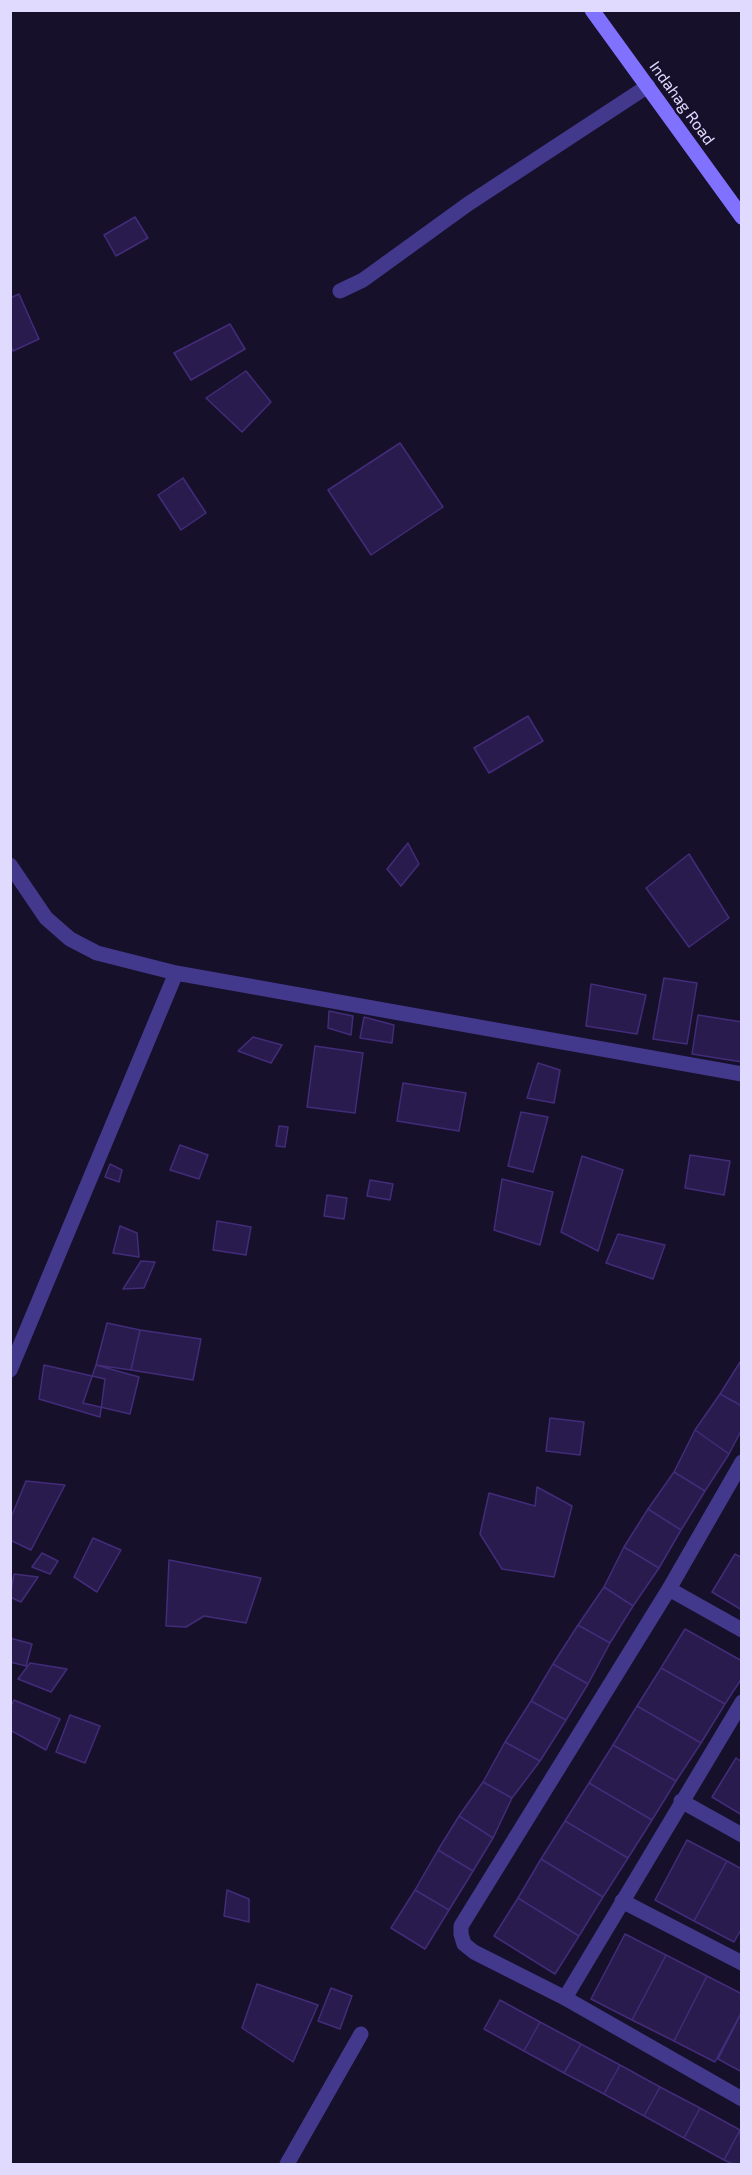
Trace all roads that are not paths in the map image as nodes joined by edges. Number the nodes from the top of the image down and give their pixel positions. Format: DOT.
graph roads {
  1 [pos="592,10"];
  2 [pos="648,86"];
  3 [pos="741,218"];
  4 [pos="340,291"];
  5 [pos="10,866"];
  6 [pos="176,973"];
  7 [pos="741,1074"];
  8 [pos="10,1370"];
  9 [pos="741,1462"];
  10 [pos="669,1589"];
  11 [pos="741,1630"];
  12 [pos="741,1702"];
  13 [pos="681,1802"];
  14 [pos="741,1835"];
  15 [pos="622,1901"];
  16 [pos="741,1963"];
  17 [pos="565,1998"];
  18 [pos="361,2034"];
  19 [pos="741,2099"];
  20 [pos="287,2164"];
  1 -- 2 [label="main road, Indahag Road"];
  2 -- 3 [label="main road, Indahag Road"];
  2 -- 4 [label="street"];
  5 -- 6 [label="street"];
  6 -- 7 [label="street"];
  6 -- 8 [label="street"];
  9 -- 10 [label="street"];
  10 -- 11 [label="street"];
  10 -- 17 [label="street"];
  12 -- 13 [label="street"];
  13 -- 14 [label="street"];
  13 -- 15 [label="street"];
  15 -- 16 [label="street"];
  15 -- 17 [label="street"];
  17 -- 19 [label="street"];
  18 -- 20 [label="street"];
}
